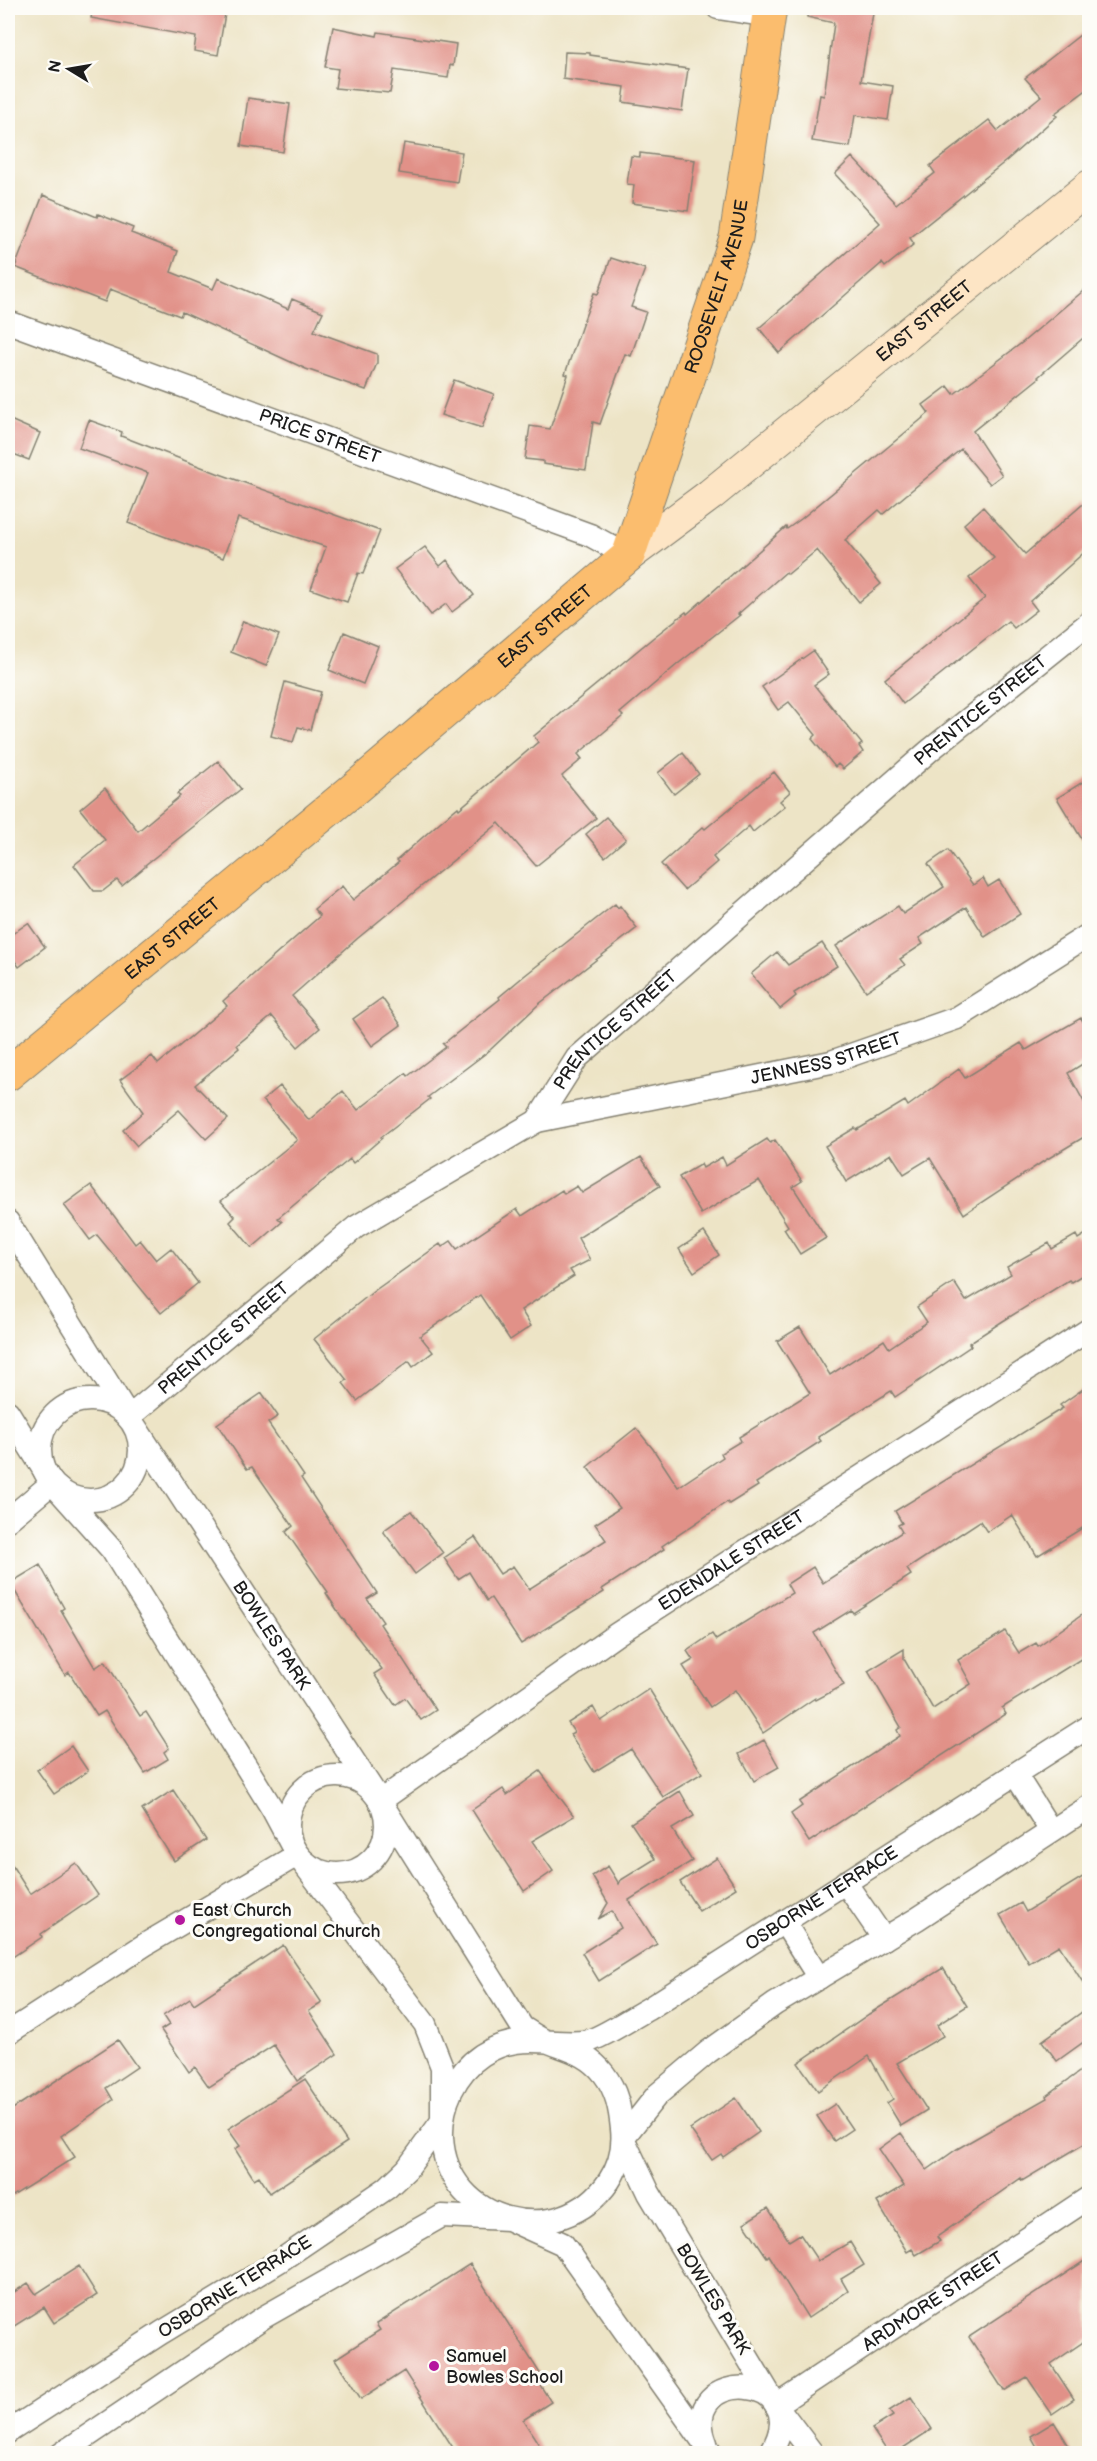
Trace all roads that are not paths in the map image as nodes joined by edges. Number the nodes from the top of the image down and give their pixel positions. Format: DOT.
graph roads {
  1 [pos="718,8"];
  2 [pos="769,12"];
  3 [pos="1089,186"];
  4 [pos="8,322"];
  5 [pos="628,556"];
  6 [pos="1089,622"];
  7 [pos="1089,934"];
  8 [pos="8,1074"];
  9 [pos="537,1121"];
  10 [pos="8,1222"];
  11 [pos="1089,1329"];
  12 [pos="8,1412"];
  13 [pos="129,1417"];
  14 [pos="52,1483"];
  15 [pos="8,1520"];
  16 [pos="1088,1731"];
  17 [pos="1015,1774"];
  18 [pos="380,1800"];
  19 [pos="1089,1806"];
  20 [pos="1051,1831"];
  21 [pos="297,1854"];
  22 [pos="845,1882"];
  23 [pos="784,1922"];
  24 [pos="884,1939"];
  25 [pos="819,1978"];
  26 [pos="8,2033"];
  27 [pos="544,2040"];
  28 [pos="442,2121"];
  29 [pos="623,2138"];
  30 [pos="1089,2197"];
  31 [pos="508,2219"];
  32 [pos="776,2405"];
  33 [pos="8,2432"];
  34 [pos="711,2452"];
  35 [pos="61,2454"];
  36 [pos="770,2454"];
  37 [pos="813,2454"];
  1 -- 2 [label="street"];
  2 -- 5 [label="main road, ROOSEVELT AVENUE"];
  3 -- 5 [label="main road, EAST STREET"];
  4 -- 5 [label="street, PRICE STREET"];
  5 -- 8 [label="main road, EAST STREET"];
  6 -- 9 [label="street, PRENTICE STREET"];
  7 -- 9 [label="street, JENNESS STREET"];
  9 -- 13 [label="street, PRENTICE STREET"];
  10 -- 13 [label="street, BOWLES PARK"];
  11 -- 18 [label="street, EDENDALE STREET"];
  12 -- 14 [label="street, BOWLES PARK"];
  13 -- 14 [label="street"];
  13 -- 14 [label="street"];
  13 -- 18 [label="street, BOWLES PARK"];
  14 -- 15 [label="street"];
  14 -- 21 [label="street, BOWLES PARK"];
  16 -- 17 [label="street, OSBORNE TERRACE"];
  17 -- 20 [label="street"];
  17 -- 22 [label="street, OSBORNE TERRACE"];
  18 -- 21 [label="street"];
  18 -- 21 [label="street"];
  18 -- 27 [label="street, BOWLES PARK"];
  19 -- 20 [label="street"];
  20 -- 24 [label="street"];
  21 -- 26 [label="street"];
  21 -- 28 [label="street, BOWLES PARK"];
  22 -- 23 [label="street, OSBORNE TERRACE"];
  22 -- 24 [label="street"];
  23 -- 25 [label="street"];
  23 -- 27 [label="street, OSBORNE TERRACE"];
  24 -- 25 [label="street"];
  25 -- 29 [label="street"];
  27 -- 28 [label="street, BOWLES PARK"];
  27 -- 29 [label="street, BOWLES PARK"];
  28 -- 31 [label="street, BOWLES PARK"];
  28 -- 33 [label="street, OSBORNE TERRACE"];
  29 -- 31 [label="street, BOWLES PARK"];
  29 -- 32 [label="street, BOWLES PARK"];
  30 -- 32 [label="street, ARDMORE STREET"];
  31 -- 34 [label="street, BOWLES PARK"];
  31 -- 35 [label="street"];
  32 -- 34 [label="street"];
  32 -- 36 [label="street"];
  32 -- 37 [label="street, BOWLES PARK"];
}
